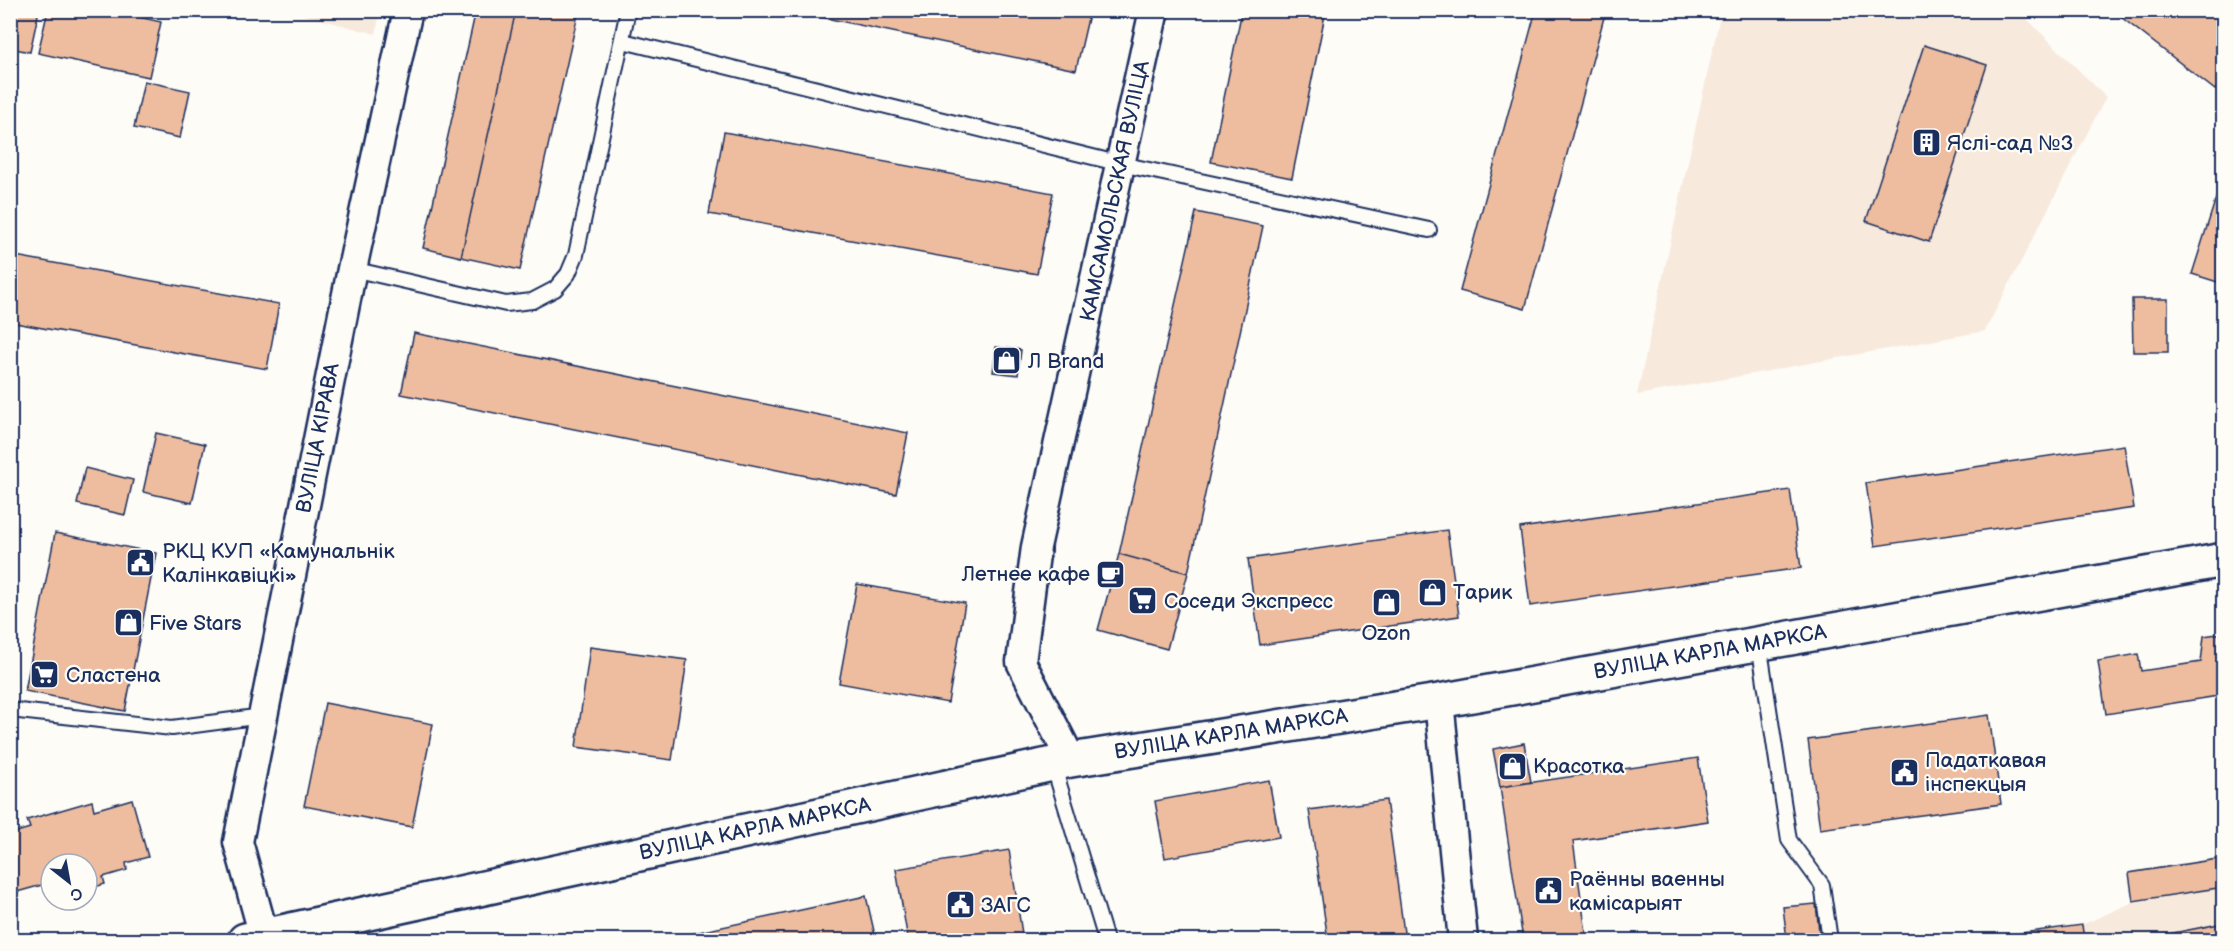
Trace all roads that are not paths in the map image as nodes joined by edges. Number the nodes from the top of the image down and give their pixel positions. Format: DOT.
graph roads {
  1 [pos="408,10"];
  2 [pos="628,10"];
  3 [pos="1154,10"];
  4 [pos="623,41"];
  5 [pos="1121,164"];
  6 [pos="1429,230"];
  7 [pos="352,269"];
  8 [pos="2223,560"];
  9 [pos="1759,643"];
  10 [pos="1438,701"];
  11 [pos="10,710"];
  12 [pos="263,716"];
  13 [pos="1062,762"];
  14 [pos="258,939"];
  15 [pos="1106,940"];
  16 [pos="1463,940"];
  17 [pos="1830,940"];
  1 -- 7 [label="street, ВУЛІЦА КІРАВА"];
  2 -- 4 [label="lane"];
  3 -- 5 [label="street, КАМСАМОЛЬСКАЯ ВУЛІЦА"];
  4 -- 5 [label="lane"];
  4 -- 7 [label="lane"];
  5 -- 6 [label="lane"];
  5 -- 13 [label="street, КАМСАМОЛЬСКАЯ ВУЛІЦА"];
  7 -- 12 [label="street, ВУЛІЦА КІРАВА"];
  8 -- 9 [label="main road, ВУЛІЦА КАРЛА МАРКСА"];
  9 -- 10 [label="main road, ВУЛІЦА КАРЛА МАРКСА"];
  9 -- 17 [label="lane"];
  10 -- 13 [label="main road, ВУЛІЦА КАРЛА МАРКСА"];
  10 -- 16 [label="street"];
  11 -- 12 [label="lane"];
  12 -- 14 [label="street, ВУЛІЦА КІРАВА"];
  13 -- 14 [label="main road, ВУЛІЦА КАРЛА МАРКСА"];
  13 -- 15 [label="lane"];
}
